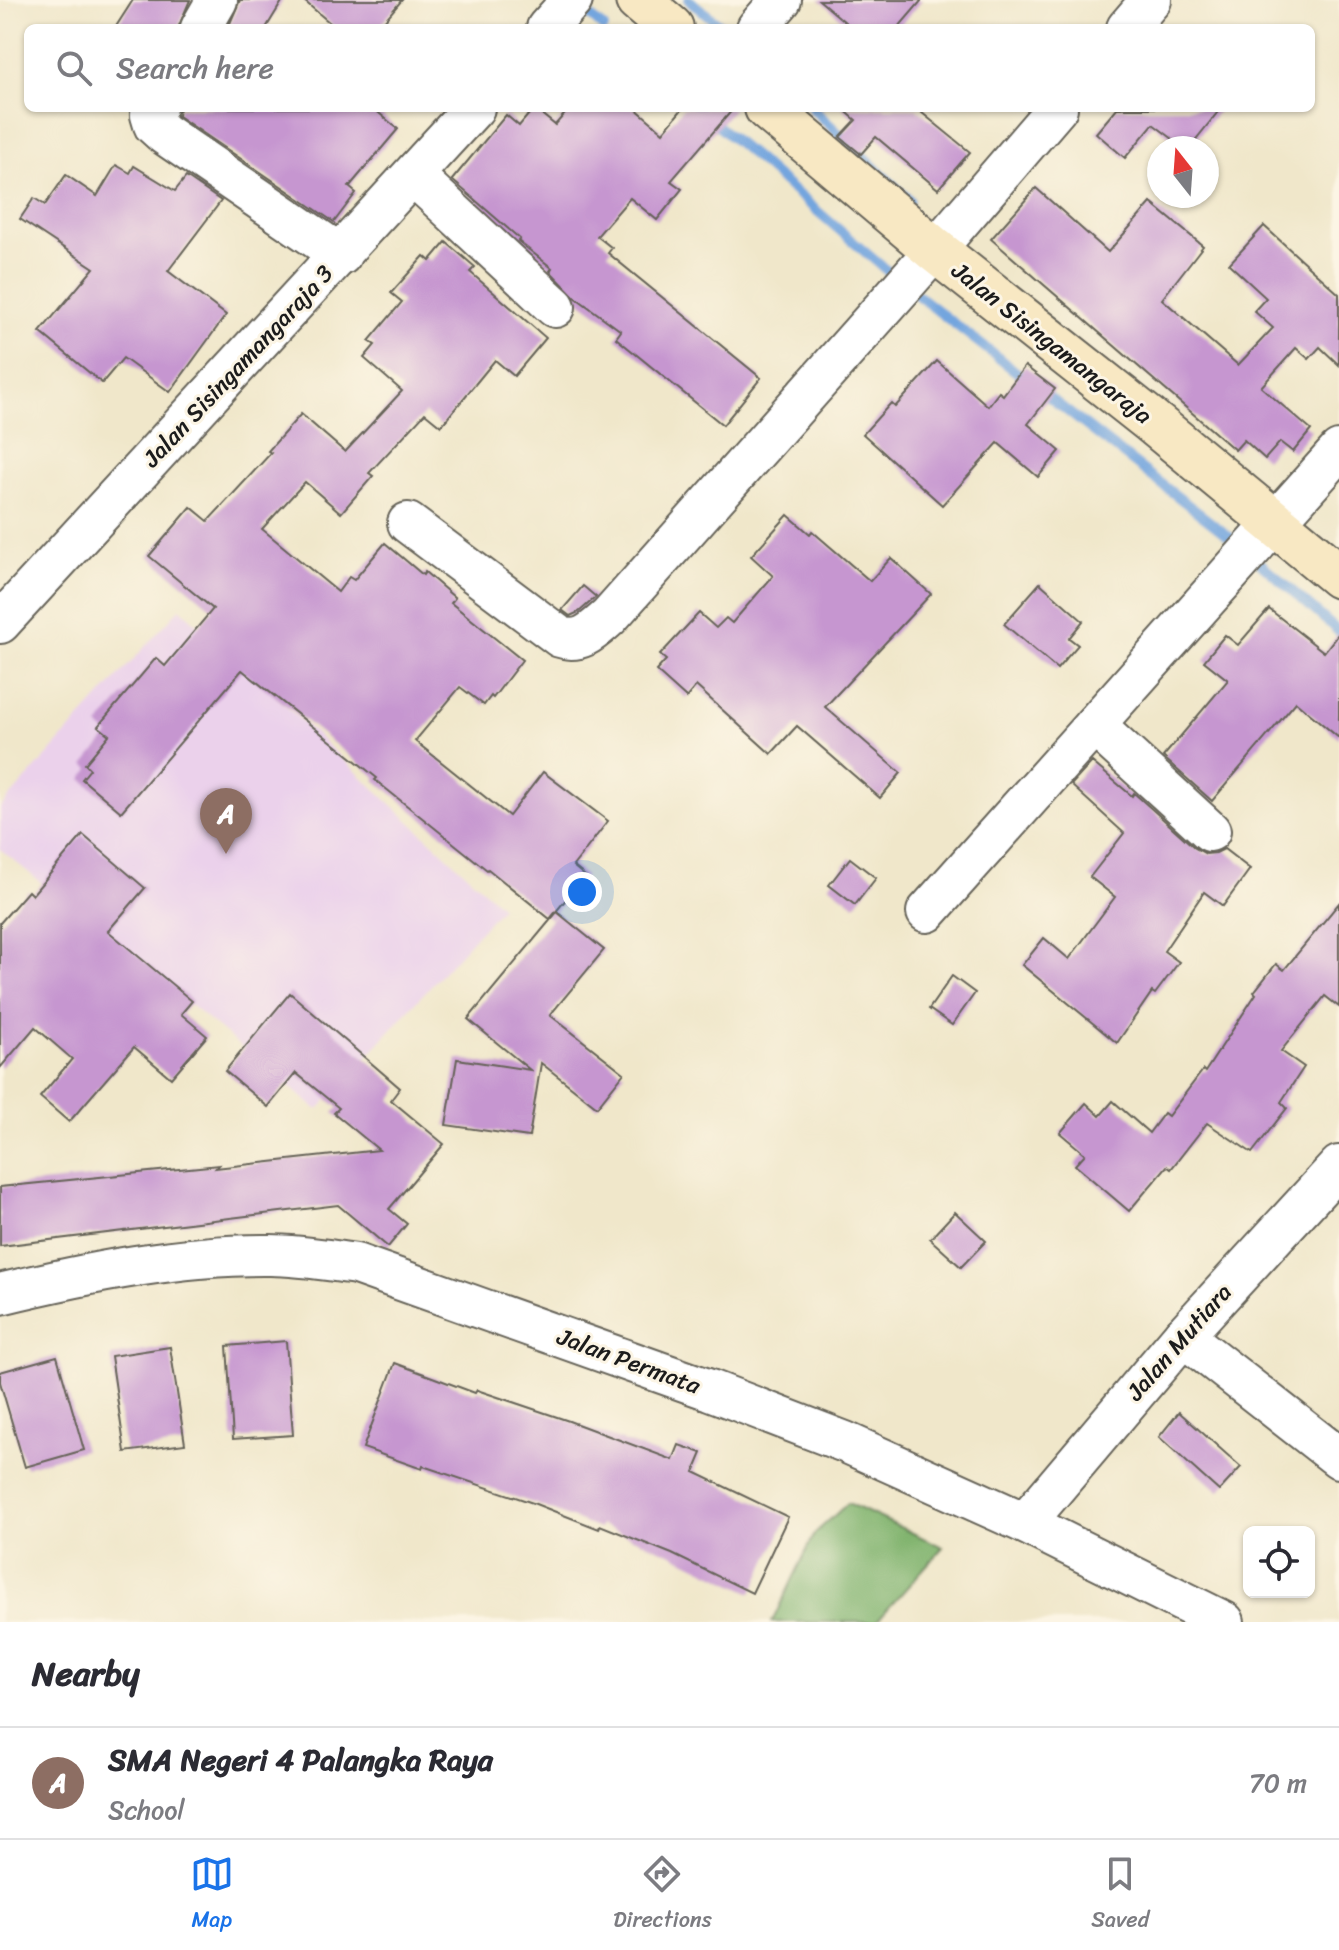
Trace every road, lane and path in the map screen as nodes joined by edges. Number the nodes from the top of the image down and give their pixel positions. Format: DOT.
graph roads {
  1 [pos="217,0"];
  2 [pos="572,0"];
  3 [pos="638,0"];
  4 [pos="781,0"];
  5 [pos="1151,0"];
  6 [pos="203,24"];
  7 [pos="551,24"];
  8 [pos="666,24"];
  9 [pos="760,24"];
  10 [pos="1130,24"];
  11 [pos="153,112"];
  12 [pos="470,112"];
  13 [pos="772,112"];
  14 [pos="1054,112"];
  15 [pos="413,175"];
  16 [pos="935,250"];
  17 [pos="341,255"];
  18 [pos="555,307"];
  19 [pos="1339,451"];
  20 [pos="1275,521"];
  21 [pos="408,523"];
  22 [pos="1339,576"];
  23 [pos="0,623"];
  24 [pos="1094,725"];
  25 [pos="1210,831"];
  26 [pos="927,912"];
  27 [pos="1339,1166"];
  28 [pos="0,1294"];
  29 [pos="1183,1336"];
  30 [pos="1339,1458"];
  31 [pos="1025,1523"];
  32 [pos="1224,1622"];
  1 -- 6 [label="street"];
  2 -- 7 [label="street"];
  3 -- 8 [label="street"];
  4 -- 9 [label="street"];
  5 -- 10 [label="street"];
  11 -- 17 [label="street"];
  12 -- 15 [label="street, Jalan Sisingamangaraja 3"];
  13 -- 16 [label="street, Jalan Sisingamangaraja"];
  14 -- 16 [label="street"];
  15 -- 17 [label="street, Jalan Sisingamangaraja 3"];
  15 -- 18 [label="street"];
  16 -- 20 [label="street, Jalan Sisingamangaraja"];
  16 -- 21 [label="street"];
  17 -- 23 [label="street, Jalan Sisingamangaraja 3"];
  19 -- 20 [label="street"];
  20 -- 22 [label="street, Jalan Sisingamangaraja"];
  20 -- 24 [label="street"];
  24 -- 25 [label="street"];
  24 -- 26 [label="street"];
  27 -- 29 [label="street, Jalan Mutiara"];
  28 -- 31 [label="street, Jalan Permata"];
  29 -- 30 [label="street"];
  29 -- 31 [label="street, Jalan Mutiara"];
  31 -- 32 [label="street, Jalan Permata"];
}
